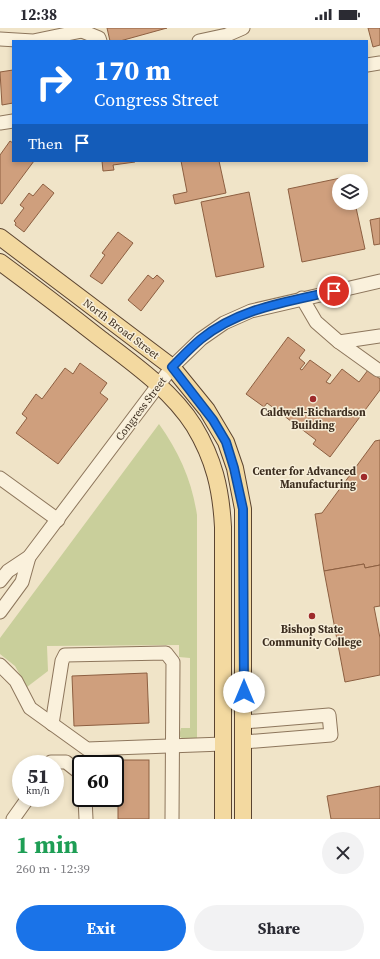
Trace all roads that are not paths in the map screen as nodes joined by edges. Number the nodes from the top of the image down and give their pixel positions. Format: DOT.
graph roads {
  1 [pos="243,28"];
  2 [pos="82,30"];
  3 [pos="0,39"];
  4 [pos="16,40"];
  5 [pos="37,40"];
  6 [pos="100,40"];
  7 [pos="204,40"];
  8 [pos="380,63"];
  9 [pos="368,65"];
  10 [pos="12,121"];
  11 [pos="0,123"];
  12 [pos="0,237"];
  13 [pos="0,262"];
  14 [pos="380,281"];
  15 [pos="302,298"];
  16 [pos="380,336"];
  17 [pos="339,342"];
  18 [pos="172,367"];
  19 [pos="380,370"];
  20 [pos="159,386"];
  21 [pos="0,478"];
  22 [pos="58,520"];
  23 [pos="29,557"];
  24 [pos="0,581"];
  25 [pos="0,612"];
  26 [pos="0,666"];
  27 [pos="244,722"];
  28 [pos="52,724"];
  29 [pos="244,742"];
  30 [pos="223,744"];
  31 [pos="172,745"];
  32 [pos="22,807"];
  33 [pos="86,807"];
  34 [pos="13,819"];
  35 [pos="86,819"];
  36 [pos="172,819"];
  37 [pos="223,819"];
  38 [pos="243,819"];
  1 -- 7 [label="street"];
  2 -- 5 [label="street"];
  2 -- 6 [label="street"];
  3 -- 4 [label="street"];
  8 -- 9 [label="street"];
  10 -- 11 [label="street"];
  12 -- 18 [label="main road, North Broad Street"];
  13 -- 20 [label="main road, North Broad Street"];
  14 -- 15 [label="street, Congress Street"];
  15 -- 17 [label="street"];
  15 -- 18 [label="street, Congress Street"];
  16 -- 17 [label="street"];
  17 -- 19 [label="street"];
  18 -- 20 [label="street, Congress Street"];
  18 -- 27 [label="main road, North Broad Street"];
  20 -- 22 [label="street, Congress Street"];
  20 -- 30 [label="main road, North Broad Street"];
  21 -- 22 [label="street"];
  22 -- 23 [label="street, Congress Street"];
  23 -- 24 [label="street, Congress Street"];
  23 -- 25 [label="street, Congress Street"];
  26 -- 28 [label="street"];
  27 -- 29 [label="main road, North Broad Street"];
  27 -- 29 [label="street"];
  28 -- 31 [label="street"];
  28 -- 31 [label="street"];
  29 -- 38 [label="main road, North Broad Street"];
  30 -- 31 [label="street"];
  30 -- 37 [label="main road, North Broad Street"];
  31 -- 36 [label="street"];
  32 -- 34 [label="street"];
  33 -- 35 [label="street"];
}
